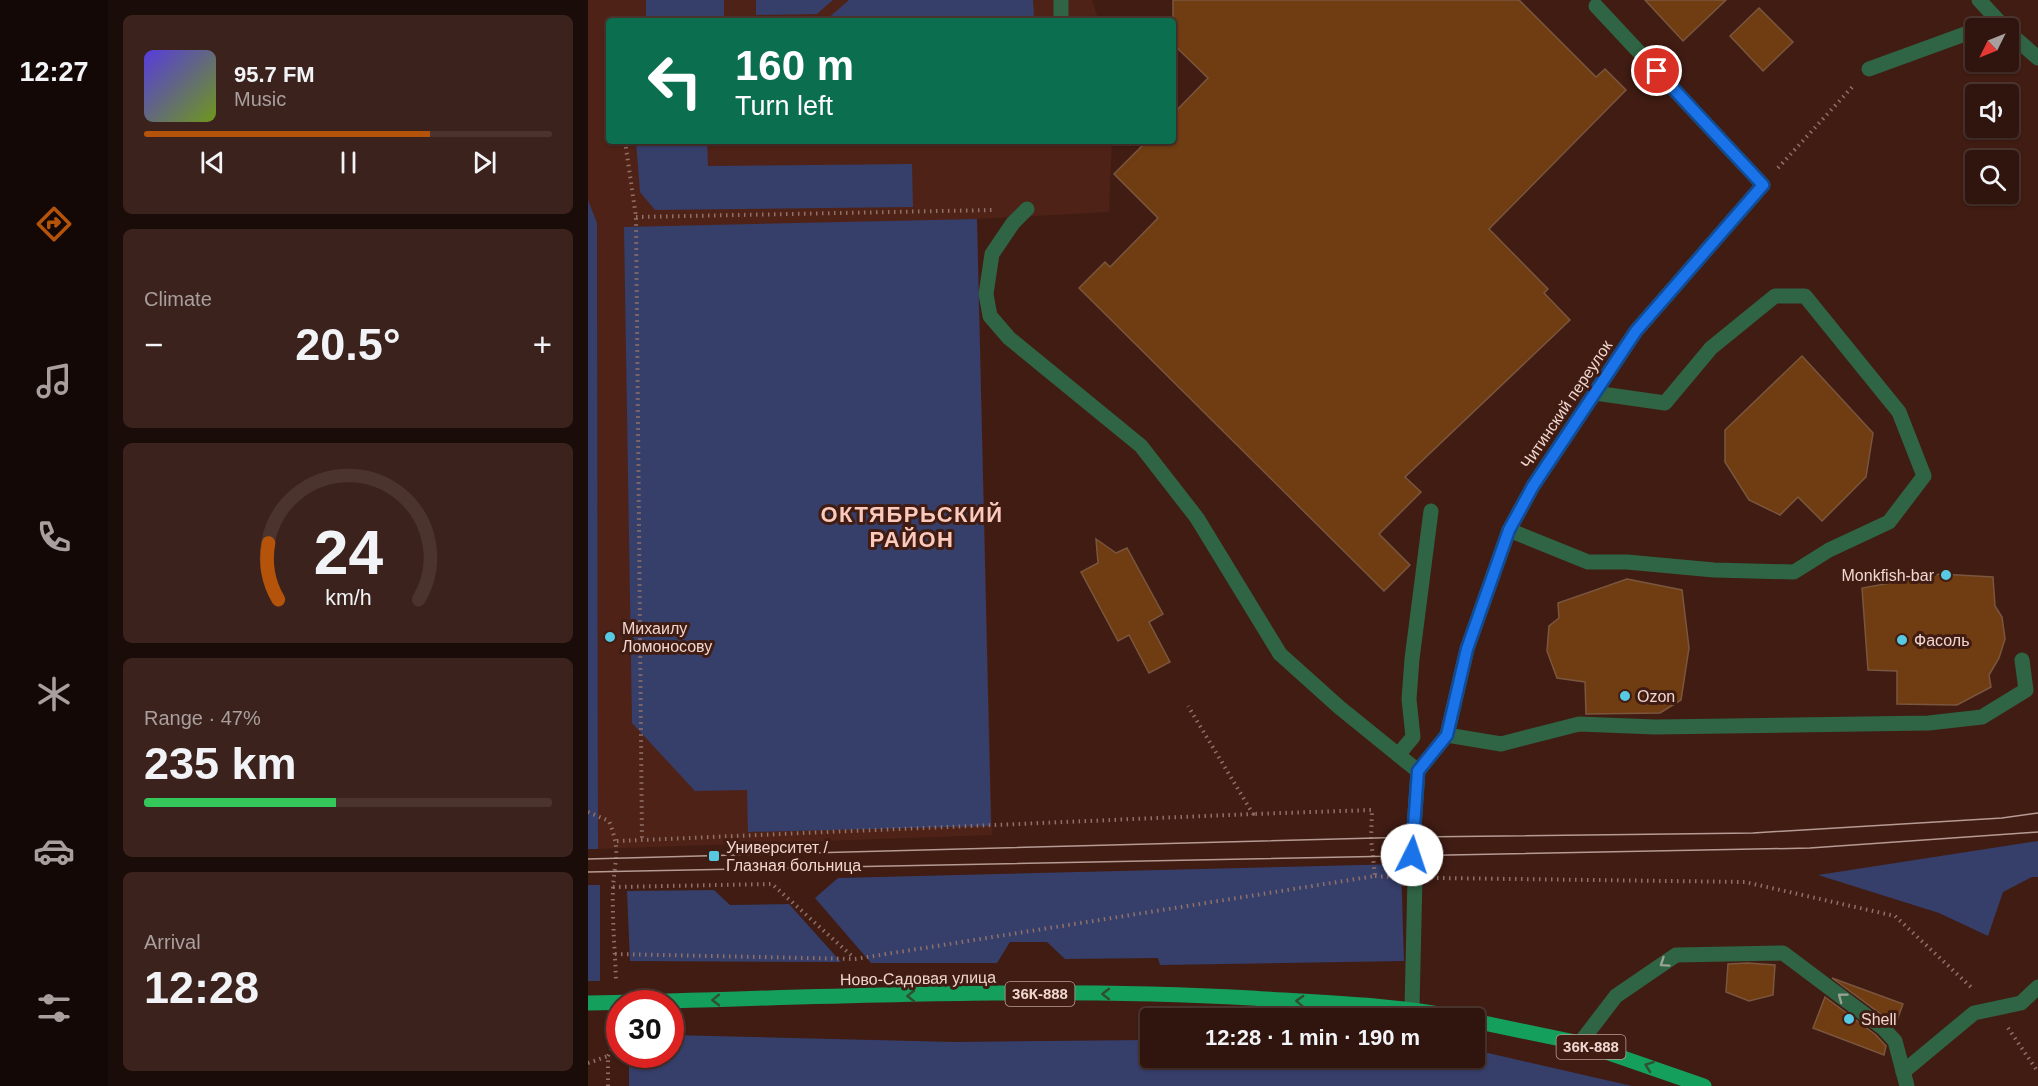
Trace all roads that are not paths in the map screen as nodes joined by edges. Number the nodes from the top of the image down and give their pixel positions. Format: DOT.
graph roads {
  1 [pos="1061,0"];
  2 [pos="1979,0"];
  3 [pos="1596,6"];
  4 [pos="1061,18"];
  5 [pos="1995,18"];
  6 [pos="1965,34"];
  7 [pos="2019,41"];
  8 [pos="2038,58"];
  9 [pos="1869,69"];
  10 [pos="1027,209"];
  11 [pos="1595,393"];
  12 [pos="1431,511"];
  13 [pos="1509,530"];
  14 [pos="2022,660"];
  15 [pos="1447,735"];
  16 [pos="1398,755"];
  17 [pos="1418,771"];
  18 [pos="2038,987"];
  19 [pos="588,1003"];
  20 [pos="1412,1008"];
  21 [pos="1485,1023"];
  22 [pos="1580,1043"];
  23 [pos="1905,1079"];
  24 [pos="1703,1086"];
  1 -- 4 [label="street"];
  2 -- 5 [label="street"];
  3 -- 11 [label="street, Читинский переулок"];
  6 -- 9 [label="street"];
  7 -- 8 [label="street"];
  10 -- 16 [label="street"];
  11 -- 13 [label="street, Читинский переулок"];
  11 -- 13 [label="street"];
  12 -- 16 [label="street"];
  13 -- 15 [label="street, Читинский переулок"];
  14 -- 15 [label="street"];
  15 -- 17 [label="street, Читинский переулок"];
  16 -- 17 [label="street"];
  17 -- 20 [label="street"];
  18 -- 23 [label="street"];
  20 -- 19 [label="main road, Ново-Садовая улица / 36К-888, one-way"];
  21 -- 22 [label="main road, 36К-888"];
  23 -- 22 [label="street, one-way"];
  24 -- 22 [label="main road, 36К-888, one-way"];
}
